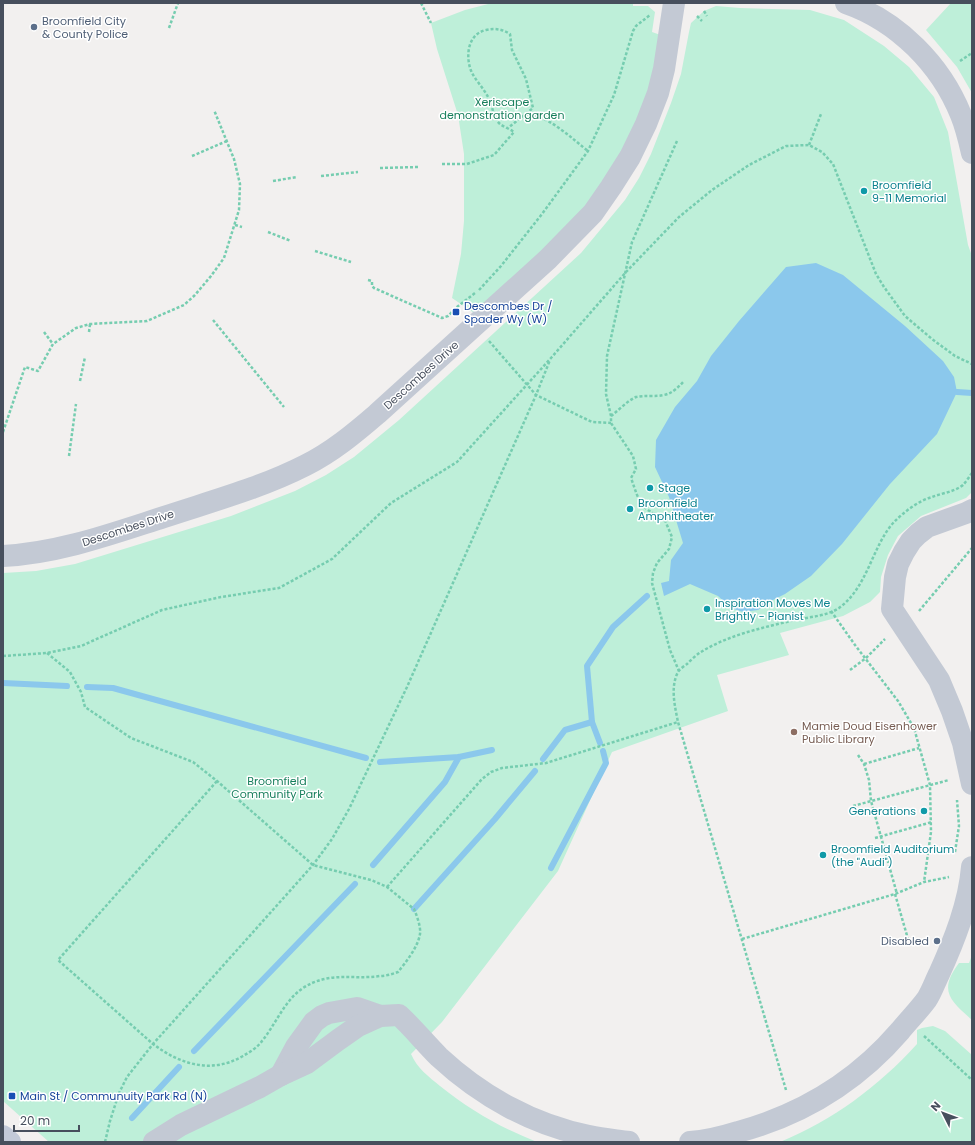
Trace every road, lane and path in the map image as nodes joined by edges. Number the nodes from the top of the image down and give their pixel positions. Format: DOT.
graph roads {
  1 [pos="178,3"];
  2 [pos="421,3"];
  3 [pos="846,3"];
  4 [pos="664,7"];
  5 [pos="704,11"];
  6 [pos="697,16"];
  7 [pos="707,16"];
  8 [pos="702,21"];
  9 [pos="431,23"];
  10 [pos="169,28"];
  11 [pos="972,53"];
  12 [pos="960,61"];
  13 [pos="214,110"];
  14 [pos="821,114"];
  15 [pos="523,116"];
  16 [pos="508,128"];
  17 [pos="227,142"];
  18 [pos="677,142"];
  19 [pos="809,145"];
  20 [pos="588,151"];
  21 [pos="972,153"];
  22 [pos="192,156"];
  23 [pos="442,164"];
  24 [pos="418,167"];
  25 [pos="380,168"];
  26 [pos="358,172"];
  27 [pos="321,176"];
  28 [pos="297,177"];
  29 [pos="273,181"];
  30 [pos="235,225"];
  31 [pos="242,227"];
  32 [pos="268,232"];
  33 [pos="291,241"];
  34 [pos="315,251"];
  35 [pos="351,262"];
  36 [pos="626,272"];
  37 [pos="368,280"];
  38 [pos="213,320"];
  39 [pos="90,324"];
  40 [pos="44,332"];
  41 [pos="89,332"];
  42 [pos="486,339"];
  43 [pos="53,344"];
  44 [pos="85,357"];
  45 [pos="551,358"];
  46 [pos="972,364"];
  47 [pos="80,381"];
  48 [pos="684,381"];
  49 [pos="527,384"];
  50 [pos="536,395"];
  51 [pos="76,404"];
  52 [pos="284,406"];
  53 [pos="612,416"];
  54 [pos="611,423"];
  55 [pos="3,432"];
  56 [pos="69,456"];
  57 [pos="972,473"];
  58 [pos="972,510"];
  59 [pos="972,548"];
  60 [pos="3,556"];
  61 [pos="831,611"];
  62 [pos="915,616"];
  63 [pos="887,637"];
  64 [pos="47,653"];
  65 [pos="3,656"];
  66 [pos="866,658"];
  67 [pos="850,670"];
  68 [pos="679,671"];
  69 [pos="678,722"];
  70 [pos="920,748"];
  71 [pos="858,755"];
  72 [pos="864,764"];
  73 [pos="217,781"];
  74 [pos="930,785"];
  75 [pos="961,785"];
  76 [pos="871,801"];
  77 [pos="853,806"];
  78 [pos="932,822"];
  79 [pos="882,837"];
  80 [pos="875,838"];
  81 [pos="313,865"];
  82 [pos="960,866"];
  83 [pos="924,882"];
  84 [pos="387,887"];
  85 [pos="896,894"];
  86 [pos="742,939"];
  87 [pos="908,939"];
  88 [pos="380,1016"];
  89 [pos="923,1035"];
  90 [pos="153,1044"];
  91 [pos="281,1074"];
  92 [pos="972,1080"];
  93 [pos="793,1113"];
  94 [pos="3,1136"];
  95 [pos="10,1142"];
  96 [pos="105,1142"];
  97 [pos="154,1142"];
  98 [pos="628,1142"];
  99 [pos="690,1142"];
  1 -- 10 [label="path"];
  2 -- 9 [label="path"];
  3 -- 21 [label="street"];
  4 -- 20 [label="path"];
  4 -- 60 [label="street, Descombes Drive"];
  5 -- 7 [label="path"];
  6 -- 8 [label="path"];
  11 -- 12 [label="path"];
  13 -- 17 [label="path"];
  14 -- 19 [label="path"];
  15 -- 16 [label="path"];
  15 -- 16 [label="path"];
  15 -- 20 [label="path"];
  16 -- 23 [label="path"];
  17 -- 22 [label="path"];
  17 -- 30 [label="path"];
  18 -- 36 [label="path"];
  19 -- 36 [label="path"];
  19 -- 46 [label="path"];
  20 -- 37 [label="path"];
  24 -- 25 [label="path"];
  26 -- 27 [label="path"];
  28 -- 29 [label="path"];
  30 -- 31 [label="path"];
  30 -- 39 [label="path"];
  32 -- 33 [label="path"];
  34 -- 35 [label="path"];
  36 -- 45 [label="path"];
  36 -- 53 [label="path"];
  38 -- 52 [label="path"];
  39 -- 41 [label="path"];
  39 -- 43 [label="path"];
  40 -- 43 [label="path"];
  42 -- 49 [label="path"];
  43 -- 55 [label="path"];
  44 -- 47 [label="path"];
  45 -- 49 [label="path"];
  45 -- 50 [label="path"];
  48 -- 53 [label="path"];
  49 -- 50 [label="path"];
  49 -- 64 [label="path"];
  50 -- 54 [label="path"];
  50 -- 81 [label="path"];
  51 -- 56 [label="path"];
  53 -- 54 [label="path"];
  54 -- 68 [label="path"];
  57 -- 61 [label="path"];
  58 -- 75 [label="street"];
  59 -- 62 [label="path"];
  61 -- 66 [label="path"];
  61 -- 68 [label="path"];
  63 -- 66 [label="path"];
  64 -- 65 [label="path"];
  64 -- 73 [label="path"];
  66 -- 67 [label="path"];
  66 -- 70 [label="path"];
  68 -- 69 [label="path"];
  69 -- 84 [label="path"];
  69 -- 86 [label="path"];
  70 -- 72 [label="path"];
  70 -- 74 [label="path"];
  71 -- 72 [label="path"];
  72 -- 76 [label="path"];
  73 -- 81 [label="path"];
  73 -- 90 [label="path"];
  74 -- 75 [label="path"];
  74 -- 76 [label="path"];
  74 -- 78 [label="path"];
  75 -- 82 [label="path"];
  76 -- 77 [label="path"];
  76 -- 79 [label="path"];
  78 -- 79 [label="path"];
  78 -- 83 [label="path"];
  79 -- 80 [label="path"];
  79 -- 85 [label="path"];
  81 -- 84 [label="path"];
  81 -- 90 [label="path"];
  82 -- 83 [label="path"];
  82 -- 93 [label="street"];
  83 -- 85 [label="path"];
  84 -- 90 [label="path"];
  85 -- 86 [label="path"];
  85 -- 87 [label="path"];
  86 -- 93 [label="path"];
  88 -- 91 [label="street"];
  88 -- 91 [label="street"];
  88 -- 98 [label="street"];
  89 -- 92 [label="path"];
  90 -- 96 [label="path"];
  91 -- 97 [label="street"];
  93 -- 99 [label="street"];
  94 -- 95 [label="main road"];
}
